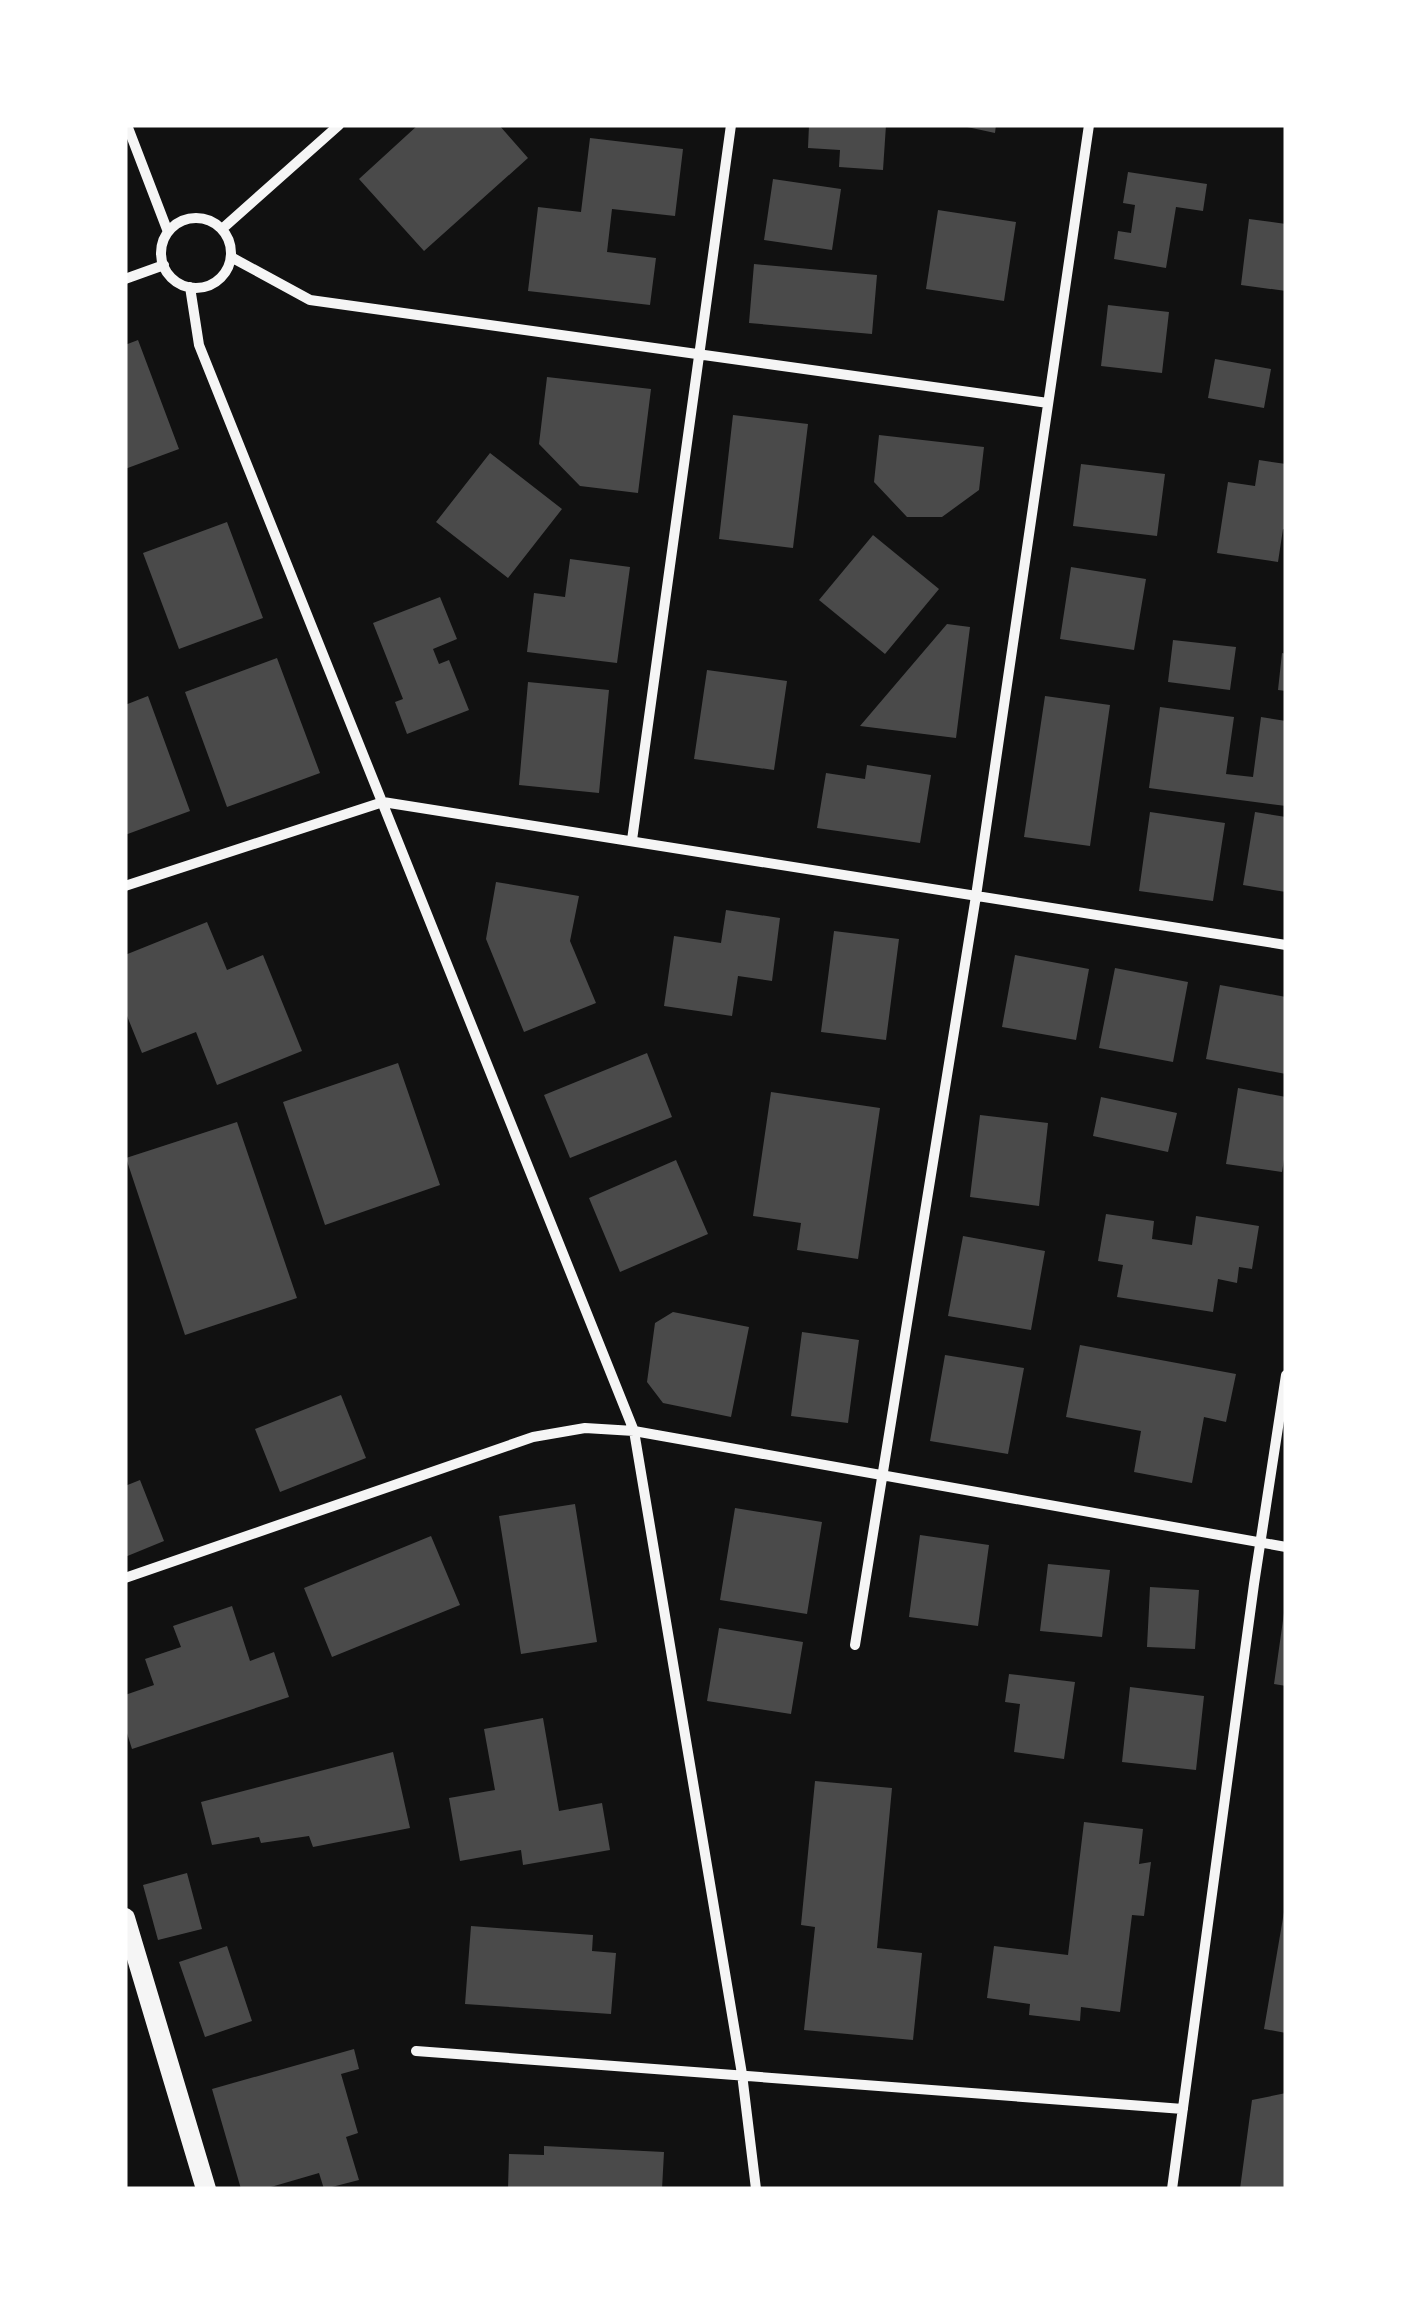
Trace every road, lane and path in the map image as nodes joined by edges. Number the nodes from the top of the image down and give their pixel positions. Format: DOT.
graph roads {
  1 [pos="127,125"];
  2 [pos="339,125"];
  3 [pos="731,125"];
  4 [pos="1088,125"];
  5 [pos="222,230"];
  6 [pos="168,232"];
  7 [pos="231,258"];
  8 [pos="164,265"];
  9 [pos="125,279"];
  10 [pos="190,287"];
  11 [pos="699,354"];
  12 [pos="1048,402"];
  13 [pos="382,802"];
  14 [pos="632,840"];
  15 [pos="125,886"];
  16 [pos="976,896"];
  17 [pos="1286,945"];
  18 [pos="1286,1375"];
  19 [pos="634,1432"];
  20 [pos="883,1476"];
  21 [pos="1260,1543"];
  22 [pos="1286,1547"];
  23 [pos="125,1578"];
  24 [pos="855,1645"];
  25 [pos="125,1918"];
  26 [pos="416,2051"];
  27 [pos="742,2074"];
  28 [pos="1183,2108"];
  29 [pos="206,2189"];
  30 [pos="756,2189"];
  31 [pos="1172,2189"];
  1 -- 6 [label="street"];
  2 -- 5 [label="street"];
  3 -- 11 [label="street"];
  4 -- 12 [label="street"];
  5 -- 6 [label="street"];
  5 -- 7 [label="street"];
  6 -- 8 [label="street"];
  7 -- 10 [label="street"];
  7 -- 11 [label="street"];
  8 -- 9 [label="street"];
  8 -- 10 [label="street"];
  10 -- 13 [label="street"];
  11 -- 12 [label="street"];
  11 -- 14 [label="street"];
  12 -- 16 [label="street"];
  13 -- 14 [label="street"];
  13 -- 15 [label="street"];
  13 -- 19 [label="street"];
  14 -- 16 [label="street"];
  16 -- 17 [label="street"];
  16 -- 20 [label="street"];
  18 -- 21 [label="street"];
  19 -- 20 [label="street"];
  19 -- 23 [label="street"];
  19 -- 27 [label="street"];
  20 -- 21 [label="street"];
  20 -- 24 [label="street"];
  21 -- 22 [label="street"];
  21 -- 28 [label="street"];
  25 -- 29 [label="main road"];
  26 -- 27 [label="street"];
  27 -- 28 [label="street"];
  27 -- 30 [label="street"];
  28 -- 31 [label="street"];
}
